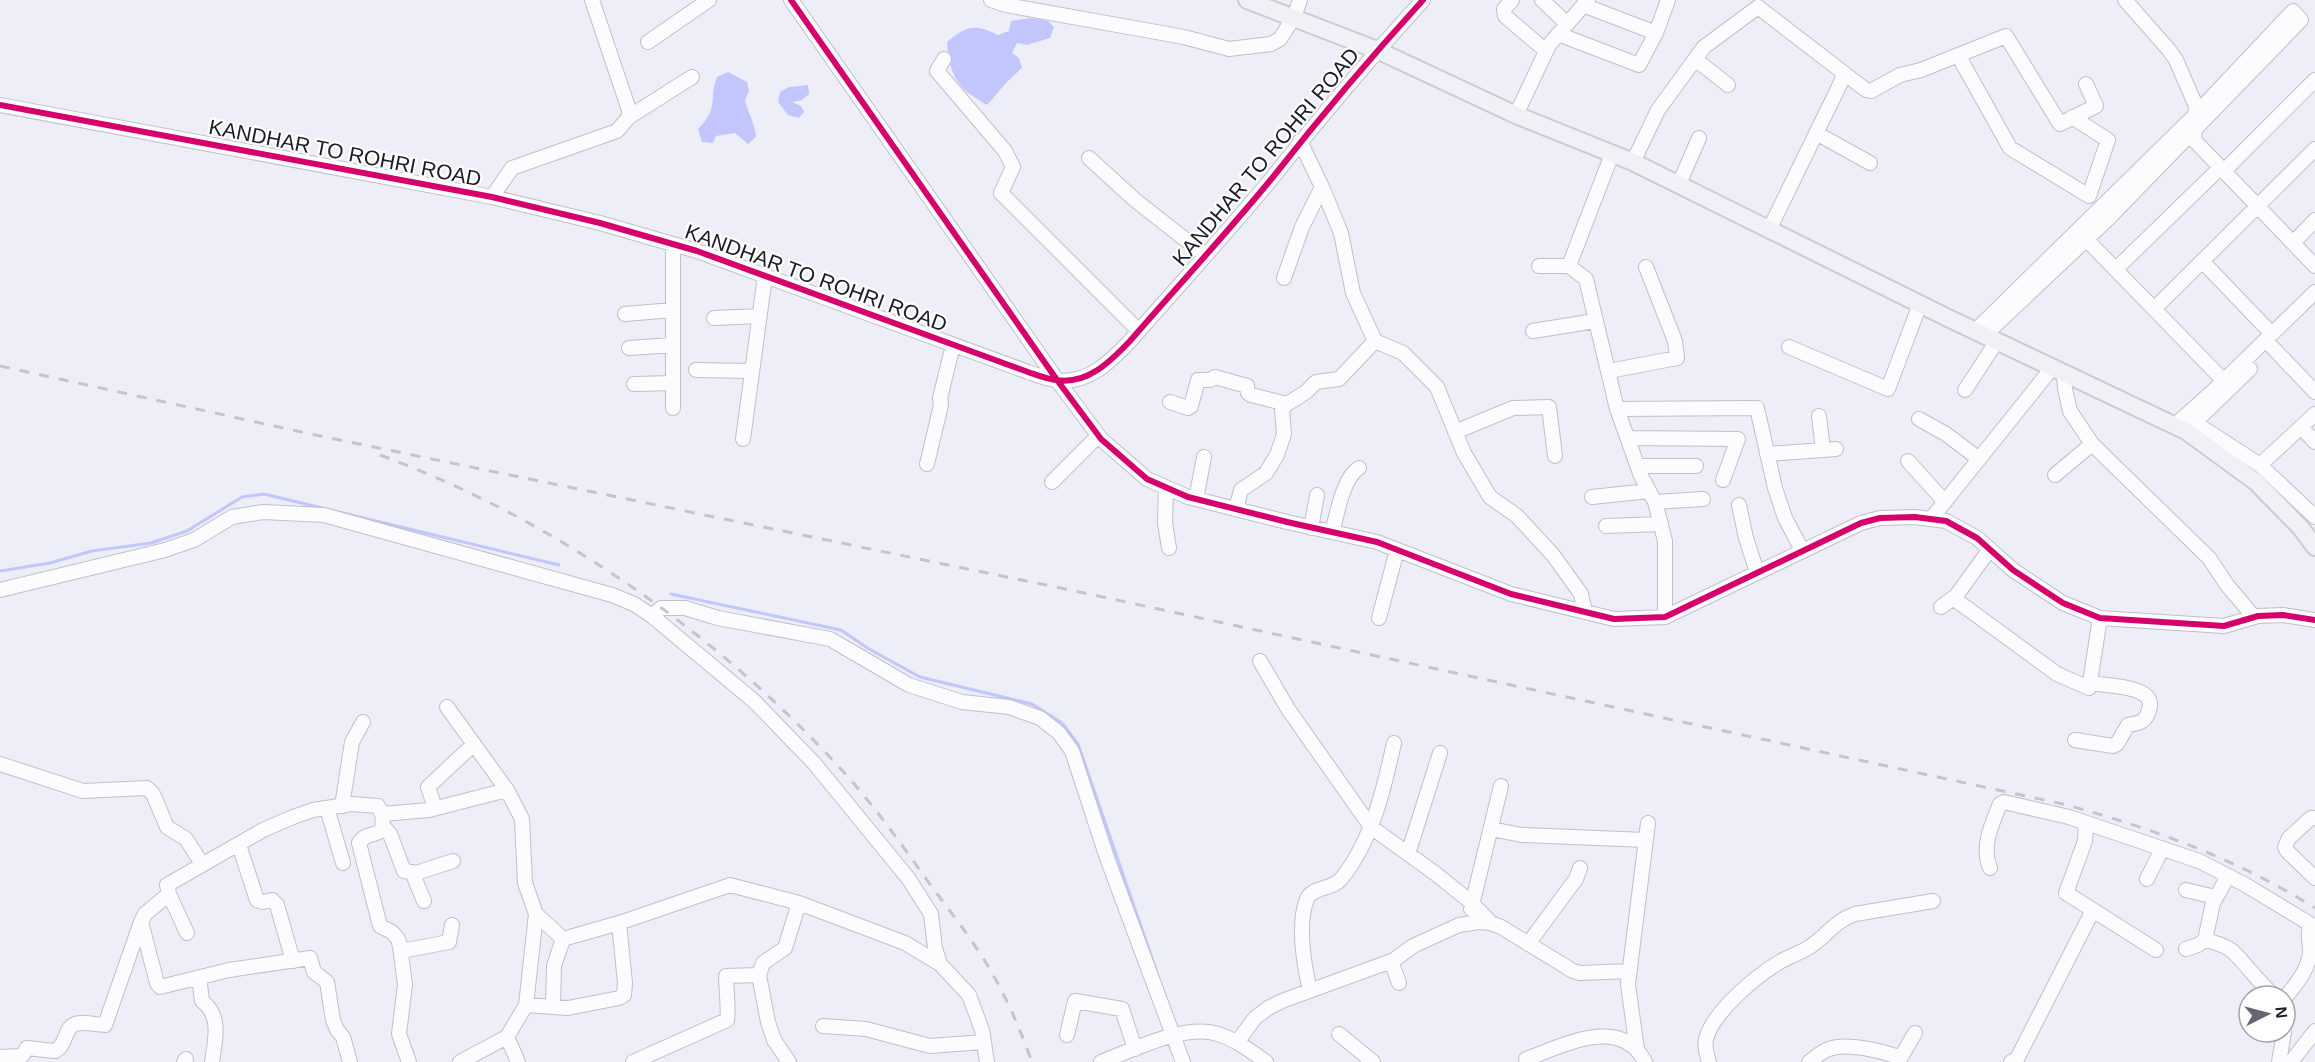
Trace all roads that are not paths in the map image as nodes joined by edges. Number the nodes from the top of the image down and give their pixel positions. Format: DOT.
graph roads {
  1 [pos="592,0"];
  2 [pos="709,0"];
  3 [pos="791,0"];
  4 [pos="991,0"];
  5 [pos="1247,0"];
  6 [pos="1300,0"];
  7 [pos="1423,0"];
  8 [pos="1512,0"];
  9 [pos="1542,0"];
  10 [pos="1668,0"];
  11 [pos="1741,0"];
  12 [pos="2125,0"];
  13 [pos="1585,2"];
  14 [pos="1748,14"];
  15 [pos="1294,17"];
  16 [pos="1562,29"];
  17 [pos="1656,33"];
  18 [pos="648,42"];
  19 [pos="1377,50"];
  20 [pos="1546,51"];
  21 [pos="1958,55"];
  22 [pos="944,59"];
  23 [pos="1695,59"];
  24 [pos="1845,74"];
  25 [pos="692,77"];
  26 [pos="2315,80"];
  27 [pos="2086,84"];
  28 [pos="1728,85"];
  29 [pos="0,105"];
  30 [pos="1516,115"];
  31 [pos="2195,115"];
  32 [pos="629,117"];
  33 [pos="2072,117"];
  34 [pos="2194,130"];
  35 [pos="1816,133"];
  36 [pos="1699,138"];
  37 [pos="1300,141"];
  38 [pos="2315,149"];
  39 [pos="1612,154"];
  40 [pos="1089,158"];
  41 [pos="1633,162"];
  42 [pos="1870,163"];
  43 [pos="2222,169"];
  44 [pos="1679,184"];
  45 [pos="1323,187"];
  46 [pos="492,197"];
  47 [pos="2257,206"];
  48 [pos="2315,220"];
  49 [pos="1770,228"];
  50 [pos="2082,235"];
  51 [pos="2293,243"];
  52 [pos="673,244"];
  53 [pos="1205,255"];
  54 [pos="2202,261"];
  55 [pos="1539,266"];
  56 [pos="2315,266"];
  57 [pos="1569,267"];
  58 [pos="1646,267"];
  59 [pos="2116,269"];
  60 [pos="765,276"];
  61 [pos="1284,278"];
  62 [pos="2315,292"];
  63 [pos="1920,304"];
  64 [pos="2315,304"];
  65 [pos="2154,309"];
  66 [pos="673,310"];
  67 [pos="625,314"];
  68 [pos="760,316"];
  69 [pos="714,318"];
  70 [pos="1595,321"];
  71 [pos="1139,331"];
  72 [pos="1533,332"];
  73 [pos="1986,336"];
  74 [pos="2272,340"];
  75 [pos="1375,341"];
  76 [pos="673,345"];
  77 [pos="953,345"];
  78 [pos="1789,347"];
  79 [pos="629,348"];
  80 [pos="696,370"];
  81 [pos="2058,370"];
  82 [pos="752,371"];
  83 [pos="1609,371"];
  84 [pos="1057,380"];
  85 [pos="2224,381"];
  86 [pos="673,382"];
  87 [pos="634,384"];
  88 [pos="1965,390"];
  89 [pos="2315,392"];
  90 [pos="1170,402"];
  91 [pos="1287,404"];
  92 [pos="673,408"];
  93 [pos="1617,409"];
  94 [pos="2315,414"];
  95 [pos="1819,416"];
  96 [pos="1919,418"];
  97 [pos="2185,427"];
  98 [pos="2301,427"];
  99 [pos="1455,432"];
  100 [pos="1098,436"];
  101 [pos="1628,438"];
  102 [pos="743,439"];
  103 [pos="2315,442"];
  104 [pos="2091,444"];
  105 [pos="1767,454"];
  106 [pos="1555,456"];
  107 [pos="1204,457"];
  108 [pos="1979,459"];
  109 [pos="1908,461"];
  110 [pos="927,464"];
  111 [pos="2260,465"];
  112 [pos="1638,466"];
  113 [pos="1696,466"];
  114 [pos="1359,468"];
  115 [pos="2055,475"];
  116 [pos="1723,480"];
  117 [pos="1052,482"];
  118 [pos="1166,487"];
  119 [pos="1317,495"];
  120 [pos="1592,497"];
  121 [pos="1652,497"];
  122 [pos="1196,499"];
  123 [pos="1702,499"];
  124 [pos="1945,502"];
  125 [pos="1739,505"];
  126 [pos="1236,509"];
  127 [pos="2315,517"];
  128 [pos="1931,519"];
  129 [pos="1661,524"];
  130 [pos="1606,526"];
  131 [pos="1311,528"];
  132 [pos="1332,532"];
  133 [pos="2315,547"];
  134 [pos="1168,548"];
  135 [pos="1990,549"];
  136 [pos="1397,550"];
  137 [pos="1802,550"];
  138 [pos="1757,572"];
  139 [pos="0,590"];
  140 [pos="1953,598"];
  141 [pos="1941,607"];
  142 [pos="1585,612"];
  143 [pos="652,616"];
  144 [pos="1665,617"];
  145 [pos="2254,617"];
  146 [pos="1379,618"];
  147 [pos="2100,618"];
  148 [pos="2315,620"];
  149 [pos="1260,661"];
  150 [pos="2090,683"];
  151 [pos="447,707"];
  152 [pos="363,722"];
  153 [pos="2075,740"];
  154 [pos="1394,743"];
  155 [pos="474,744"];
  156 [pos="1440,753"];
  157 [pos="0,764"];
  158 [pos="1501,786"];
  159 [pos="507,790"];
  160 [pos="342,806"];
  161 [pos="327,808"];
  162 [pos="435,808"];
  163 [pos="2315,818"];
  164 [pos="383,820"];
  165 [pos="1648,823"];
  166 [pos="2086,824"];
  167 [pos="1371,827"];
  168 [pos="1491,830"];
  169 [pos="1646,840"];
  170 [pos="239,845"];
  171 [pos="2162,849"];
  172 [pos="1408,854"];
  173 [pos="453,861"];
  174 [pos="343,863"];
  175 [pos="202,864"];
  176 [pos="1580,868"];
  177 [pos="1990,868"];
  178 [pos="413,874"];
  179 [pos="2228,876"];
  180 [pos="2315,878"];
  181 [pos="2147,879"];
  182 [pos="2186,890"];
  183 [pos="169,894"];
  184 [pos="2215,897"];
  185 [pos="424,902"];
  186 [pos="1933,902"];
  187 [pos="799,903"];
  188 [pos="1472,903"];
  189 [pos="536,914"];
  190 [pos="2090,916"];
  191 [pos="141,922"];
  192 [pos="619,923"];
  193 [pos="1467,923"];
  194 [pos="1491,923"];
  195 [pos="452,926"];
  196 [pos="2313,926"];
  197 [pos="187,933"];
  198 [pos="563,939"];
  199 [pos="2205,940"];
  200 [pos="1528,944"];
  201 [pos="2186,949"];
  202 [pos="2156,950"];
  203 [pos="401,951"];
  204 [pos="293,961"];
  205 [pos="1391,961"];
  206 [pos="940,964"];
  207 [pos="530,968"];
  208 [pos="554,969"];
  209 [pos="1630,971"];
  210 [pos="759,975"];
  211 [pos="199,977"];
  212 [pos="1399,983"];
  213 [pos="2262,984"];
  214 [pos="2297,984"];
  215 [pos="1310,990"];
  216 [pos="526,1005"];
  217 [pos="553,1007"];
  218 [pos="823,1026"];
  219 [pos="2315,1031"];
  220 [pos="1914,1033"];
  221 [pos="1177,1034"];
  222 [pos="1339,1034"];
  223 [pos="1067,1035"];
  224 [pos="507,1037"];
  225 [pos="984,1042"];
  226 [pos="1237,1042"];
  227 [pos="2282,1044"];
  228 [pos="1135,1049"];
  229 [pos="1637,1050"];
  230 [pos="0,1057"];
  231 [pos="650,1059"];
  232 [pos="1526,1059"];
  233 [pos="1898,1059"];
  234 [pos="2016,1061"];
  235 [pos="212,1062"];
  236 [pos="350,1062"];
  237 [pos="409,1062"];
  238 [pos="460,1062"];
  239 [pos="518,1062"];
  240 [pos="633,1062"];
  241 [pos="789,1062"];
  242 [pos="987,1062"];
  243 [pos="1101,1062"];
  244 [pos="1183,1062"];
  245 [pos="1266,1062"];
  246 [pos="1373,1062"];
  247 [pos="1646,1062"];
  248 [pos="1709,1062"];
  249 [pos="1809,1062"];
  250 [pos="2279,1062"];
  251 [pos="2291,1062"];
  1 -- 32 [label="street"];
  2 -- 18 [label="street"];
  3 -- 84 [label="street"];
  4 -- 15 [label="street"];
  5 -- 15 [label="main road"];
  6 -- 15 [label="street"];
  7 -- 19 [label="street, KANDHAR TO ROHRI ROAD"];
  8 -- 20 [label="street"];
  9 -- 16 [label="street"];
  10 -- 17 [label="street"];
  11 -- 14 [label="street"];
  12 -- 31 [label="street"];
  13 -- 16 [label="street"];
  13 -- 17 [label="street"];
  14 -- 23 [label="street"];
  14 -- 24 [label="street"];
  15 -- 19 [label="main road"];
  16 -- 17 [label="street"];
  16 -- 20 [label="street"];
  19 -- 30 [label="main road"];
  19 -- 37 [label="street, KANDHAR TO ROHRI ROAD"];
  20 -- 30 [label="street"];
  21 -- 24 [label="street"];
  21 -- 33 [label="street"];
  21 -- 33 [label="street"];
  22 -- 71 [label="street"];
  23 -- 28 [label="street"];
  23 -- 41 [label="street"];
  24 -- 35 [label="street"];
  25 -- 32 [label="street"];
  26 -- 43 [label="street"];
  27 -- 33 [label="street"];
  29 -- 46 [label="street, KANDHAR TO ROHRI ROAD"];
  30 -- 39 [label="main road"];
  31 -- 34 [label="street"];
  31 -- 34 [label="street"];
  31 -- 50 [label="street"];
  32 -- 46 [label="street"];
  34 -- 43 [label="street"];
  34 -- 50 [label="street"];
  35 -- 42 [label="street"];
  35 -- 49 [label="street"];
  36 -- 44 [label="street"];
  37 -- 45 [label="street"];
  37 -- 53 [label="street, KANDHAR TO ROHRI ROAD"];
  38 -- 47 [label="street"];
  39 -- 41 [label="main road"];
  39 -- 57 [label="street"];
  40 -- 53 [label="street"];
  41 -- 44 [label="main road"];
  43 -- 47 [label="street"];
  43 -- 59 [label="street"];
  44 -- 49 [label="main road"];
  45 -- 61 [label="street"];
  45 -- 75 [label="street"];
  46 -- 52 [label="street, KANDHAR TO ROHRI ROAD"];
  47 -- 51 [label="street"];
  47 -- 54 [label="street"];
  48 -- 51 [label="street"];
  49 -- 63 [label="main road"];
  50 -- 59 [label="street"];
  50 -- 73 [label="street"];
  51 -- 56 [label="street"];
  52 -- 60 [label="street, KANDHAR TO ROHRI ROAD"];
  52 -- 66 [label="street"];
  53 -- 71 [label="street, KANDHAR TO ROHRI ROAD"];
  54 -- 65 [label="street"];
  54 -- 74 [label="street"];
  55 -- 57 [label="street"];
  57 -- 70 [label="street"];
  58 -- 83 [label="street"];
  59 -- 65 [label="street"];
  60 -- 68 [label="street"];
  60 -- 77 [label="street, KANDHAR TO ROHRI ROAD"];
  62 -- 74 [label="street"];
  63 -- 73 [label="main road"];
  63 -- 78 [label="street"];
  64 -- 74 [label="street"];
  65 -- 85 [label="street"];
  66 -- 67 [label="street"];
  66 -- 76 [label="street"];
  68 -- 69 [label="street"];
  68 -- 82 [label="street"];
  70 -- 72 [label="street"];
  70 -- 83 [label="street"];
  71 -- 84 [label="street, KANDHAR TO ROHRI ROAD"];
  73 -- 81 [label="main road"];
  73 -- 88 [label="street"];
  74 -- 85 [label="street"];
  74 -- 89 [label="street"];
  74 -- 97 [label="street"];
  75 -- 91 [label="street"];
  75 -- 99 [label="street"];
  76 -- 79 [label="street"];
  76 -- 86 [label="street"];
  77 -- 84 [label="street, KANDHAR TO ROHRI ROAD"];
  77 -- 110 [label="street"];
  80 -- 82 [label="street"];
  81 -- 97 [label="main road"];
  81 -- 104 [label="street"];
  81 -- 108 [label="street"];
  82 -- 102 [label="street"];
  83 -- 93 [label="street"];
  84 -- 100 [label="street"];
  85 -- 97 [label="street"];
  86 -- 87 [label="street"];
  86 -- 92 [label="street"];
  90 -- 91 [label="street"];
  91 -- 126 [label="street"];
  93 -- 101 [label="street"];
  93 -- 105 [label="street"];
  94 -- 98 [label="street"];
  95 -- 105 [label="street"];
  96 -- 108 [label="street"];
  97 -- 111 [label="street"];
  97 -- 133 [label="main road"];
  98 -- 103 [label="street"];
  98 -- 111 [label="street"];
  99 -- 106 [label="street"];
  99 -- 142 [label="street"];
  100 -- 117 [label="street"];
  100 -- 118 [label="street"];
  101 -- 112 [label="street"];
  101 -- 116 [label="street"];
  104 -- 115 [label="street"];
  104 -- 145 [label="street"];
  105 -- 137 [label="street"];
  107 -- 122 [label="street"];
  108 -- 124 [label="street"];
  109 -- 124 [label="street"];
  111 -- 127 [label="street"];
  112 -- 113 [label="street"];
  112 -- 121 [label="street"];
  114 -- 132 [label="street"];
  118 -- 122 [label="street"];
  118 -- 134 [label="street"];
  119 -- 131 [label="street"];
  120 -- 121 [label="street"];
  121 -- 123 [label="street"];
  121 -- 129 [label="street"];
  122 -- 126 [label="street"];
  124 -- 128 [label="street"];
  125 -- 138 [label="street"];
  126 -- 131 [label="street"];
  128 -- 135 [label="street"];
  128 -- 137 [label="street"];
  129 -- 130 [label="street"];
  129 -- 144 [label="street"];
  131 -- 132 [label="street"];
  132 -- 136 [label="street"];
  135 -- 140 [label="street"];
  135 -- 147 [label="street"];
  136 -- 142 [label="street"];
  136 -- 146 [label="street"];
  137 -- 138 [label="street"];
  138 -- 144 [label="street"];
  139 -- 143 [label="street"];
  140 -- 141 [label="street"];
  140 -- 150 [label="street"];
  142 -- 144 [label="street"];
  143 -- 206 [label="street"];
  143 -- 221 [label="street"];
  145 -- 147 [label="street"];
  145 -- 148 [label="street"];
  147 -- 150 [label="street"];
  149 -- 167 [label="street"];
  150 -- 153 [label="street"];
  151 -- 155 [label="street"];
  152 -- 160 [label="street"];
  154 -- 167 [label="street"];
  155 -- 159 [label="street"];
  155 -- 162 [label="street"];
  156 -- 172 [label="street"];
  157 -- 175 [label="street"];
  158 -- 168 [label="street"];
  159 -- 162 [label="street"];
  159 -- 189 [label="street"];
  160 -- 161 [label="street"];
  160 -- 164 [label="street"];
  161 -- 170 [label="street"];
  161 -- 174 [label="street"];
  162 -- 164 [label="street"];
  163 -- 180 [label="street"];
  164 -- 178 [label="street"];
  164 -- 203 [label="street"];
  165 -- 169 [label="street"];
  166 -- 171 [label="street"];
  166 -- 177 [label="street"];
  166 -- 202 [label="street"];
  167 -- 172 [label="street"];
  167 -- 215 [label="street"];
  168 -- 169 [label="street"];
  168 -- 188 [label="street"];
  169 -- 209 [label="street"];
  170 -- 175 [label="street"];
  170 -- 204 [label="street"];
  171 -- 179 [label="street"];
  171 -- 181 [label="street"];
  172 -- 188 [label="street"];
  173 -- 178 [label="street"];
  175 -- 183 [label="street"];
  176 -- 200 [label="street"];
  178 -- 185 [label="street"];
  179 -- 184 [label="street"];
  179 -- 196 [label="street"];
  182 -- 184 [label="street"];
  183 -- 191 [label="street"];
  183 -- 197 [label="street"];
  184 -- 199 [label="street"];
  186 -- 248 [label="street"];
  187 -- 192 [label="street"];
  187 -- 206 [label="street"];
  187 -- 210 [label="street"];
  188 -- 193 [label="street"];
  188 -- 194 [label="street"];
  189 -- 198 [label="street"];
  189 -- 207 [label="street"];
  190 -- 234 [label="street"];
  191 -- 211 [label="street"];
  191 -- 230 [label="street"];
  192 -- 198 [label="street"];
  192 -- 217 [label="street"];
  193 -- 194 [label="street"];
  193 -- 205 [label="street"];
  194 -- 200 [label="street"];
  195 -- 203 [label="street"];
  196 -- 214 [label="street"];
  198 -- 208 [label="street"];
  199 -- 201 [label="street"];
  199 -- 213 [label="street"];
  200 -- 209 [label="street"];
  203 -- 237 [label="street"];
  204 -- 211 [label="street"];
  204 -- 236 [label="street"];
  205 -- 212 [label="street"];
  205 -- 215 [label="street"];
  206 -- 225 [label="street"];
  207 -- 208 [label="street"];
  207 -- 216 [label="street"];
  208 -- 217 [label="street"];
  209 -- 229 [label="street"];
  210 -- 231 [label="street"];
  210 -- 241 [label="street"];
  211 -- 235 [label="street"];
  215 -- 226 [label="street"];
  216 -- 217 [label="street"];
  216 -- 224 [label="street"];
  218 -- 225 [label="street"];
  219 -- 251 [label="street"];
  220 -- 233 [label="street"];
  221 -- 226 [label="street"];
  221 -- 228 [label="street"];
  221 -- 244 [label="street"];
  222 -- 246 [label="street"];
  223 -- 228 [label="street"];
  224 -- 238 [label="street"];
  224 -- 239 [label="street"];
  225 -- 242 [label="street"];
  226 -- 245 [label="street"];
  227 -- 250 [label="street"];
  228 -- 243 [label="street"];
  229 -- 232 [label="street"];
  229 -- 247 [label="street"];
  231 -- 240 [label="street"];
  233 -- 249 [label="street"];
}
